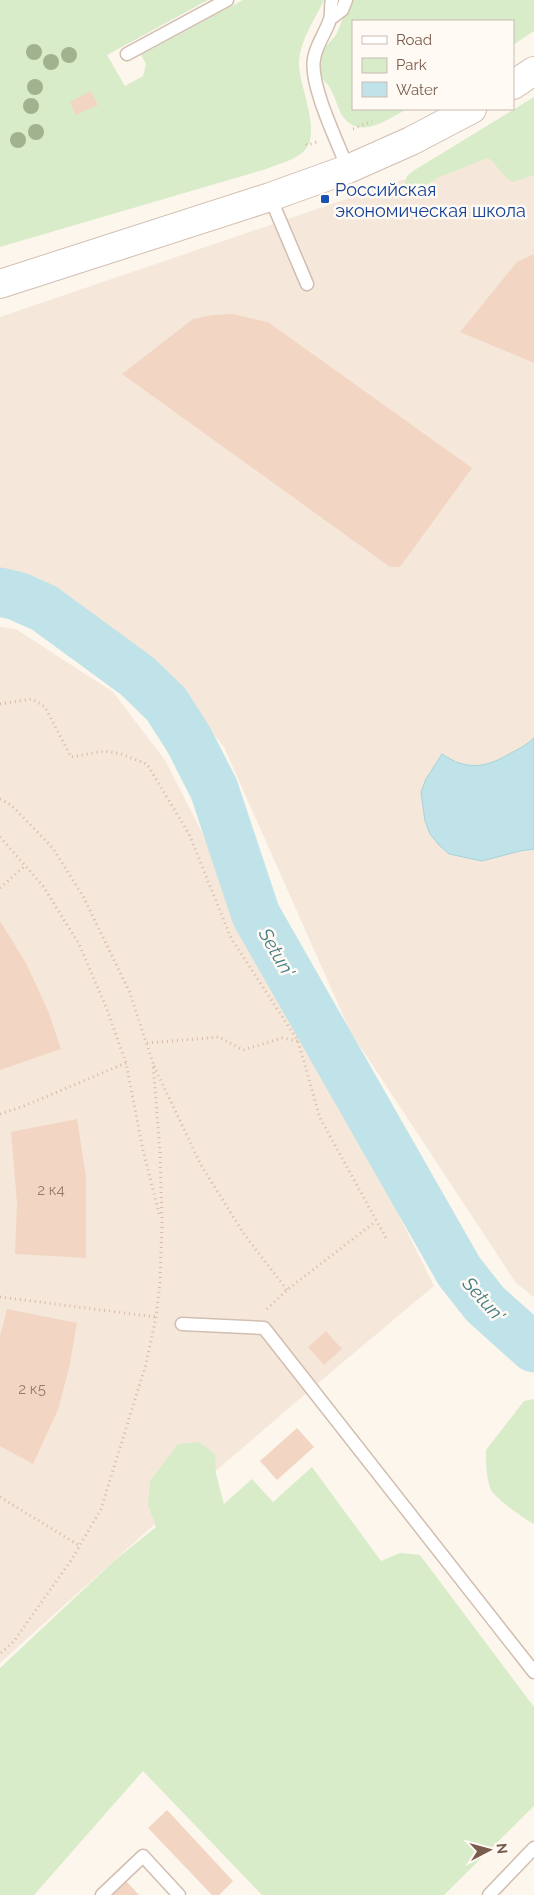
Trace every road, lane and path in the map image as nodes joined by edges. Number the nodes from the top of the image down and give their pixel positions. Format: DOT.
graph roads {
  1 [pos="227,0"];
  2 [pos="332,0"];
  3 [pos="346,0"];
  4 [pos="330,18"];
  5 [pos="127,54"];
  6 [pos="534,71"];
  7 [pos="514,84"];
  8 [pos="470,110"];
  9 [pos="348,169"];
  10 [pos="270,197"];
  11 [pos="0,284"];
  12 [pos="307,284"];
  13 [pos="0,704"];
  14 [pos="0,799"];
  15 [pos="0,837"];
  16 [pos="26,865"];
  17 [pos="0,888"];
  18 [pos="298,1041"];
  19 [pos="147,1043"];
  20 [pos="126,1062"];
  21 [pos="153,1063"];
  22 [pos="0,1114"];
  23 [pos="376,1221"];
  24 [pos="162,1223"];
  25 [pos="386,1238"];
  26 [pos="288,1290"];
  27 [pos="0,1297"];
  28 [pos="263,1311"];
  29 [pos="156,1317"];
  30 [pos="182,1324"];
  31 [pos="0,1497"];
  32 [pos="80,1546"];
  33 [pos="0,1654"];
  34 [pos="534,1672"];
  35 [pos="534,1848"];
  36 [pos="102,1895"];
  37 [pos="179,1895"];
  38 [pos="489,1895"];
  1 -- 5 [label="lane"];
  2 -- 4 [label="lane"];
  3 -- 4 [label="lane"];
  4 -- 9 [label="lane"];
  6 -- 7 [label="street"];
  8 -- 9 [label="street"];
  9 -- 10 [label="street"];
  10 -- 11 [label="street"];
  10 -- 12 [label="lane"];
  13 -- 18 [label="path"];
  14 -- 19 [label="path"];
  15 -- 16 [label="path"];
  16 -- 17 [label="path"];
  16 -- 20 [label="path"];
  18 -- 19 [label="path"];
  18 -- 23 [label="path"];
  19 -- 21 [label="path"];
  20 -- 22 [label="path"];
  20 -- 24 [label="path"];
  21 -- 24 [label="path"];
  21 -- 26 [label="path"];
  23 -- 25 [label="path"];
  23 -- 26 [label="path"];
  24 -- 29 [label="path"];
  26 -- 28 [label="path"];
  27 -- 29 [label="path"];
  29 -- 32 [label="path"];
  30 -- 34 [label="lane"];
  31 -- 32 [label="path"];
  32 -- 33 [label="path"];
  35 -- 38 [label="lane"];
  36 -- 37 [label="lane"];
}
